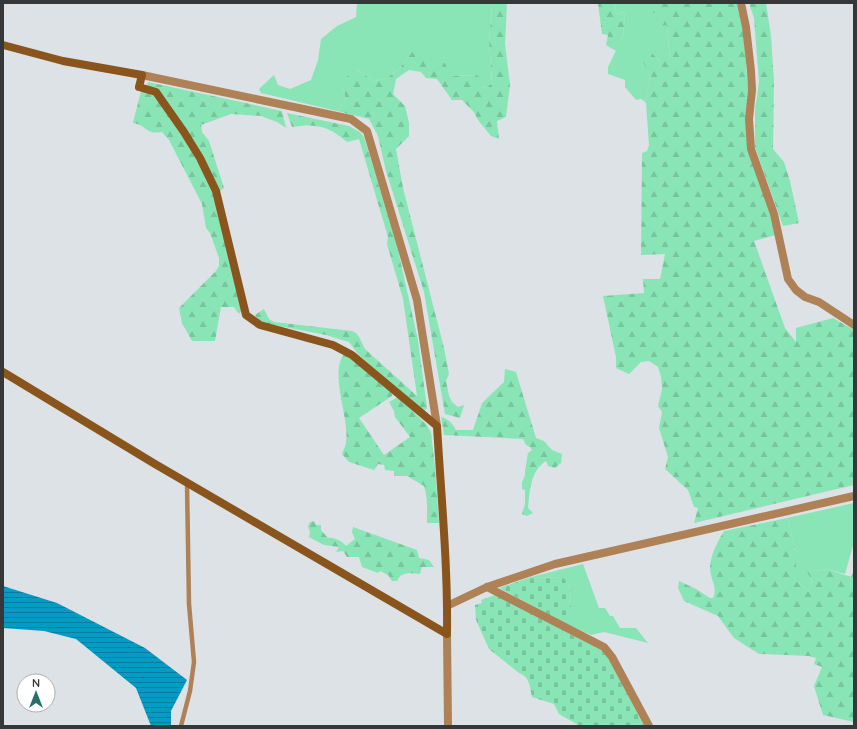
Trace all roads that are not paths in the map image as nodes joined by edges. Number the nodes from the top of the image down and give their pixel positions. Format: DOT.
graph roads {
  1 [pos="741,3"];
  2 [pos="3,45"];
  3 [pos="142,75"];
  4 [pos="854,325"];
  5 [pos="3,372"];
  6 [pos="436,426"];
  7 [pos="187,483"];
  8 [pos="854,496"];
  9 [pos="486,587"];
  10 [pos="447,606"];
  11 [pos="446,634"];
  12 [pos="181,726"];
  13 [pos="448,726"];
  14 [pos="649,726"];
  1 -- 4 [label="street"];
  2 -- 3 [label="street"];
  3 -- 6 [label="street"];
  3 -- 6 [label="street"];
  5 -- 7 [label="street"];
  6 -- 10 [label="street"];
  7 -- 11 [label="street"];
  7 -- 12 [label="lane"];
  8 -- 9 [label="street"];
  9 -- 10 [label="street"];
  9 -- 14 [label="street"];
  10 -- 11 [label="street"];
  11 -- 13 [label="street"];
}
